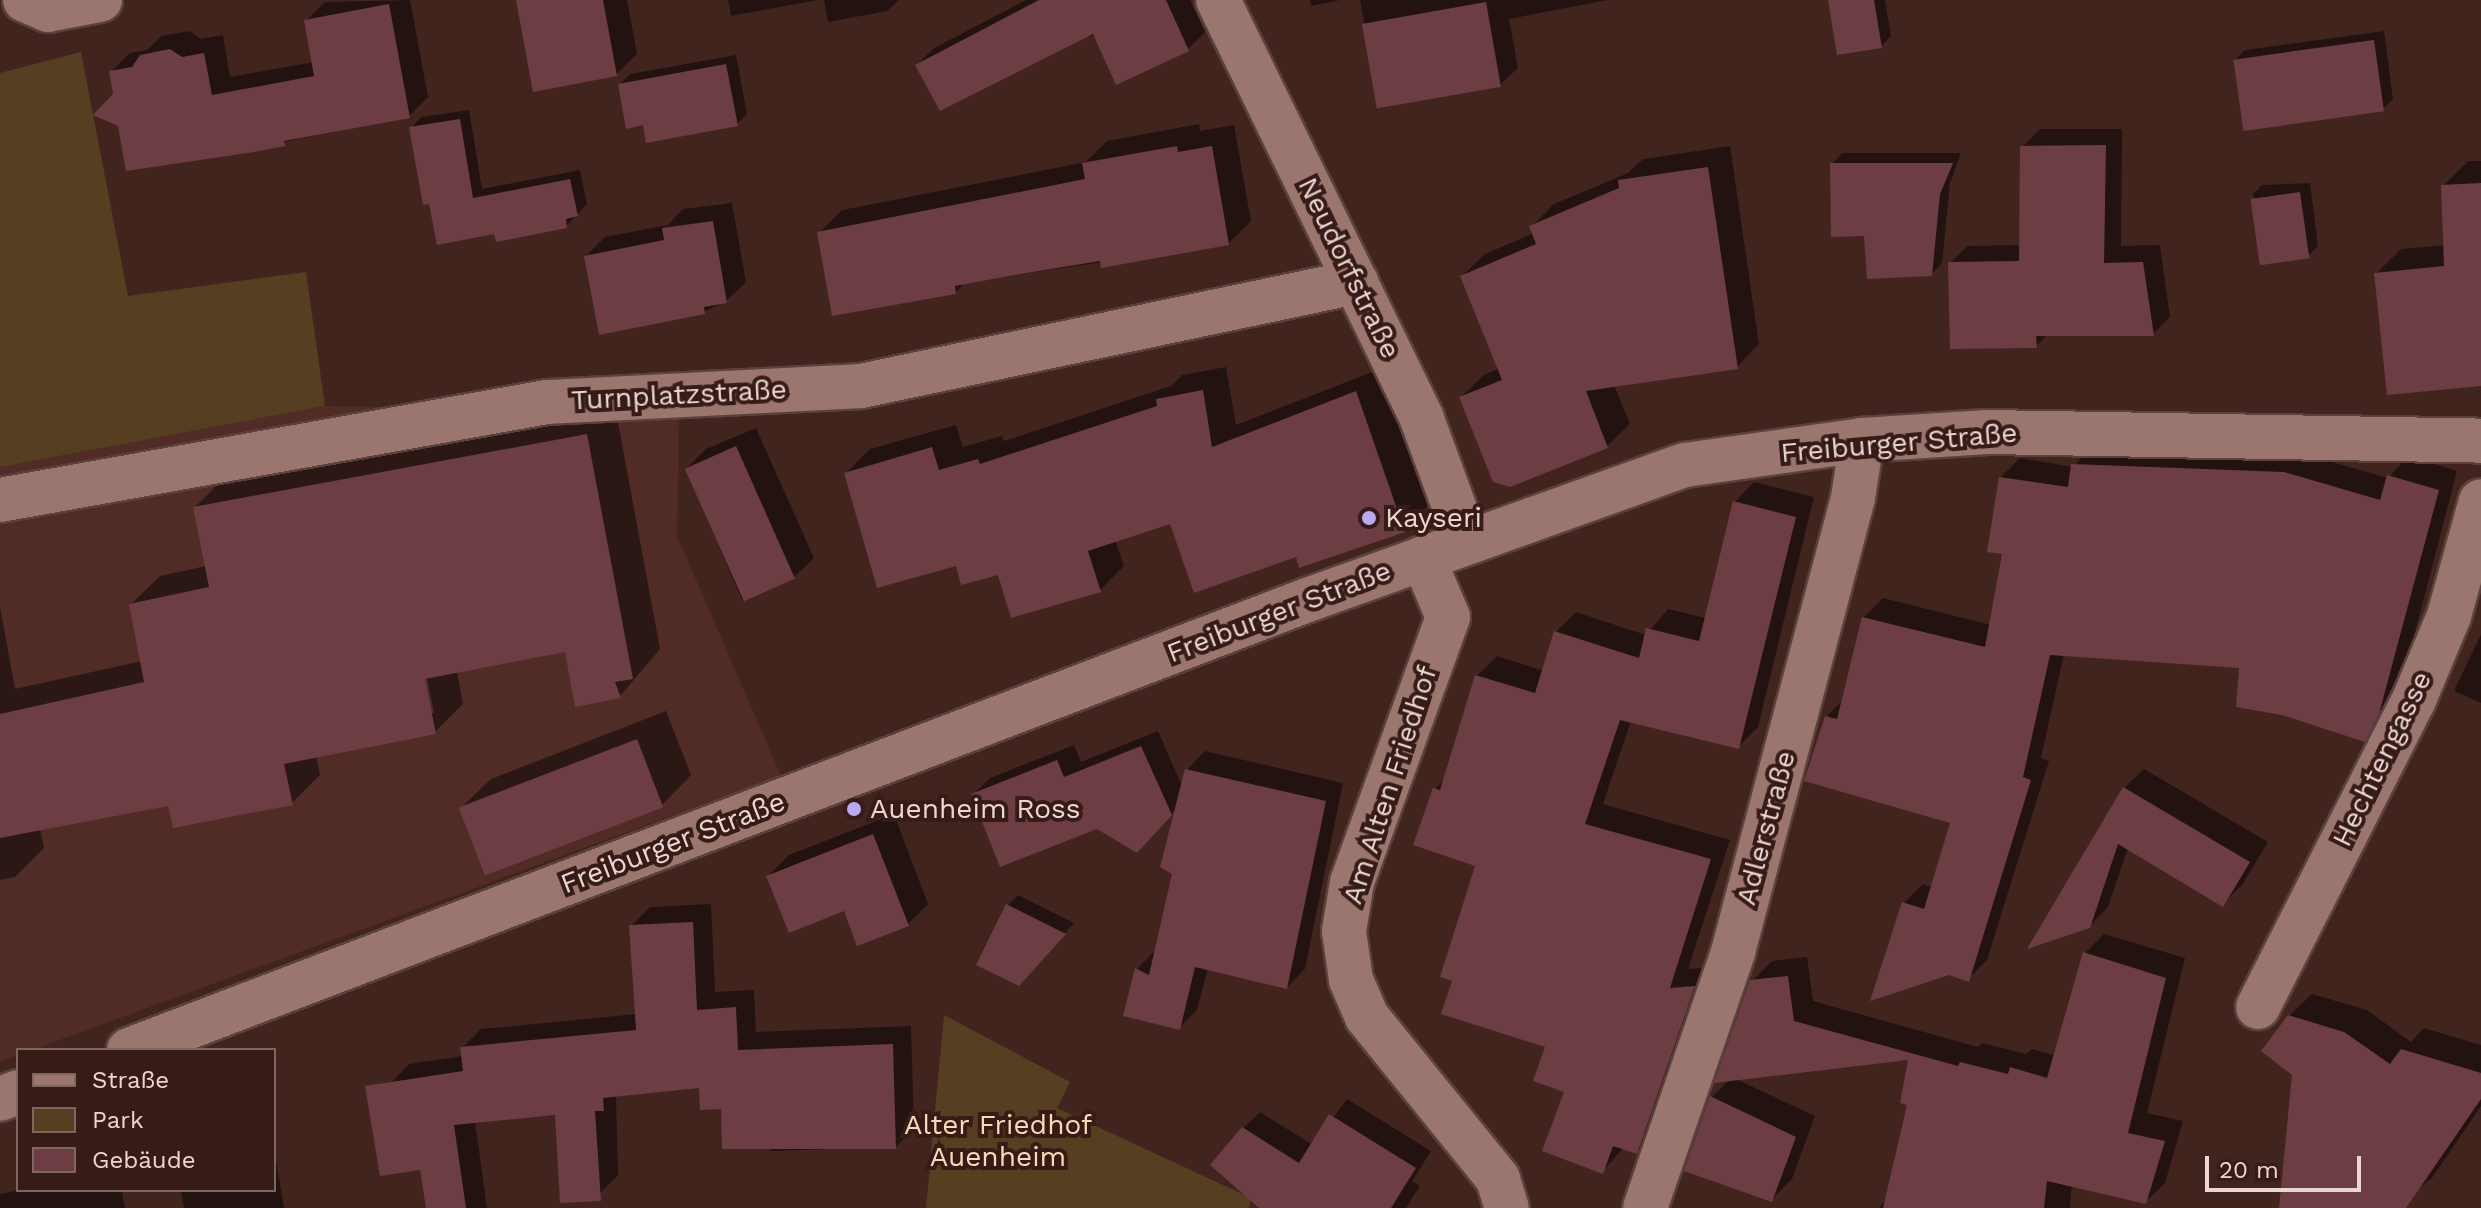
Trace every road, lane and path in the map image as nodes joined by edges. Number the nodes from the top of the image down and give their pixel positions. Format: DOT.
graph roads {
  1 [pos="25,0"];
  2 [pos="100,0"];
  3 [pos="1218,0"];
  4 [pos="1356,282"];
  5 [pos="1862,440"];
  6 [pos="2481,441"];
  7 [pos="0,500"];
  8 [pos="2481,501"];
  9 [pos="1467,542"];
  10 [pos="1423,558"];
  11 [pos="2258,1007"];
  12 [pos="134,1048"];
  13 [pos="1507,1208"];
  14 [pos="1645,1208"];
  1 -- 2 [label="street"];
  3 -- 4 [label="street, Neudorfstraße"];
  4 -- 7 [label="street, Turnplatzstraße"];
  4 -- 9 [label="street, Neudorfstraße"];
  5 -- 6 [label="street, Freiburger Straße"];
  5 -- 9 [label="street, Freiburger Straße"];
  5 -- 14 [label="street, Adlerstraße"];
  8 -- 11 [label="street, Hechtengasse"];
  9 -- 10 [label="street, Freiburger Straße"];
  10 -- 12 [label="street, Freiburger Straße"];
  10 -- 13 [label="street, Am Alten Friedhof"];
}
